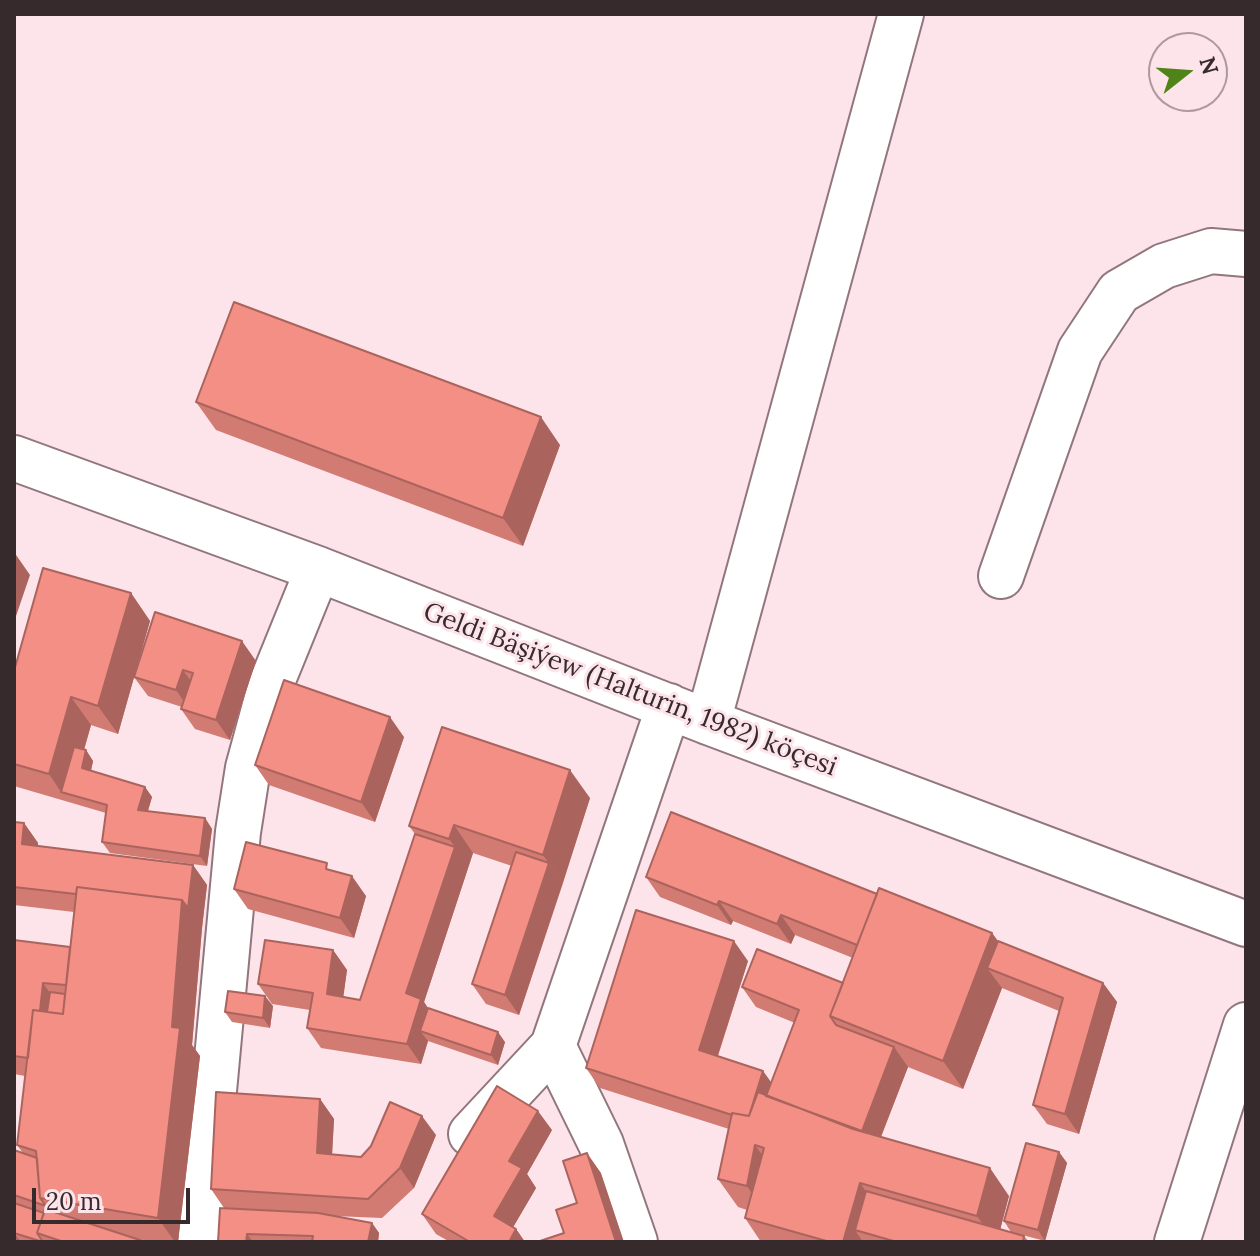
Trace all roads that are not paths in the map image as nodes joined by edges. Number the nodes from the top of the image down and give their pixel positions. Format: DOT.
graph roads {
  1 [pos="901,14"];
  2 [pos="1246,254"];
  3 [pos="14,458"];
  4 [pos="318,569"];
  5 [pos="1001,576"];
  6 [pos="688,714"];
  7 [pos="1246,924"];
  8 [pos="1246,1025"];
  9 [pos="553,1046"];
  10 [pos="471,1134"];
  11 [pos="200,1242"];
  12 [pos="635,1242"];
  13 [pos="1177,1242"];
  1 -- 6 [label="street"];
  2 -- 5 [label="street"];
  3 -- 4 [label="street, Geldi Bäşiýew (Halturin, 1982) köçesi"];
  4 -- 6 [label="street, Geldi Bäşiýew (Halturin, 1982) köçesi"];
  4 -- 11 [label="street"];
  6 -- 7 [label="street, Geldi Bäşiýew (Halturin, 1982) köçesi"];
  6 -- 9 [label="street"];
  8 -- 13 [label="street"];
  9 -- 10 [label="street"];
  9 -- 12 [label="street"];
}
